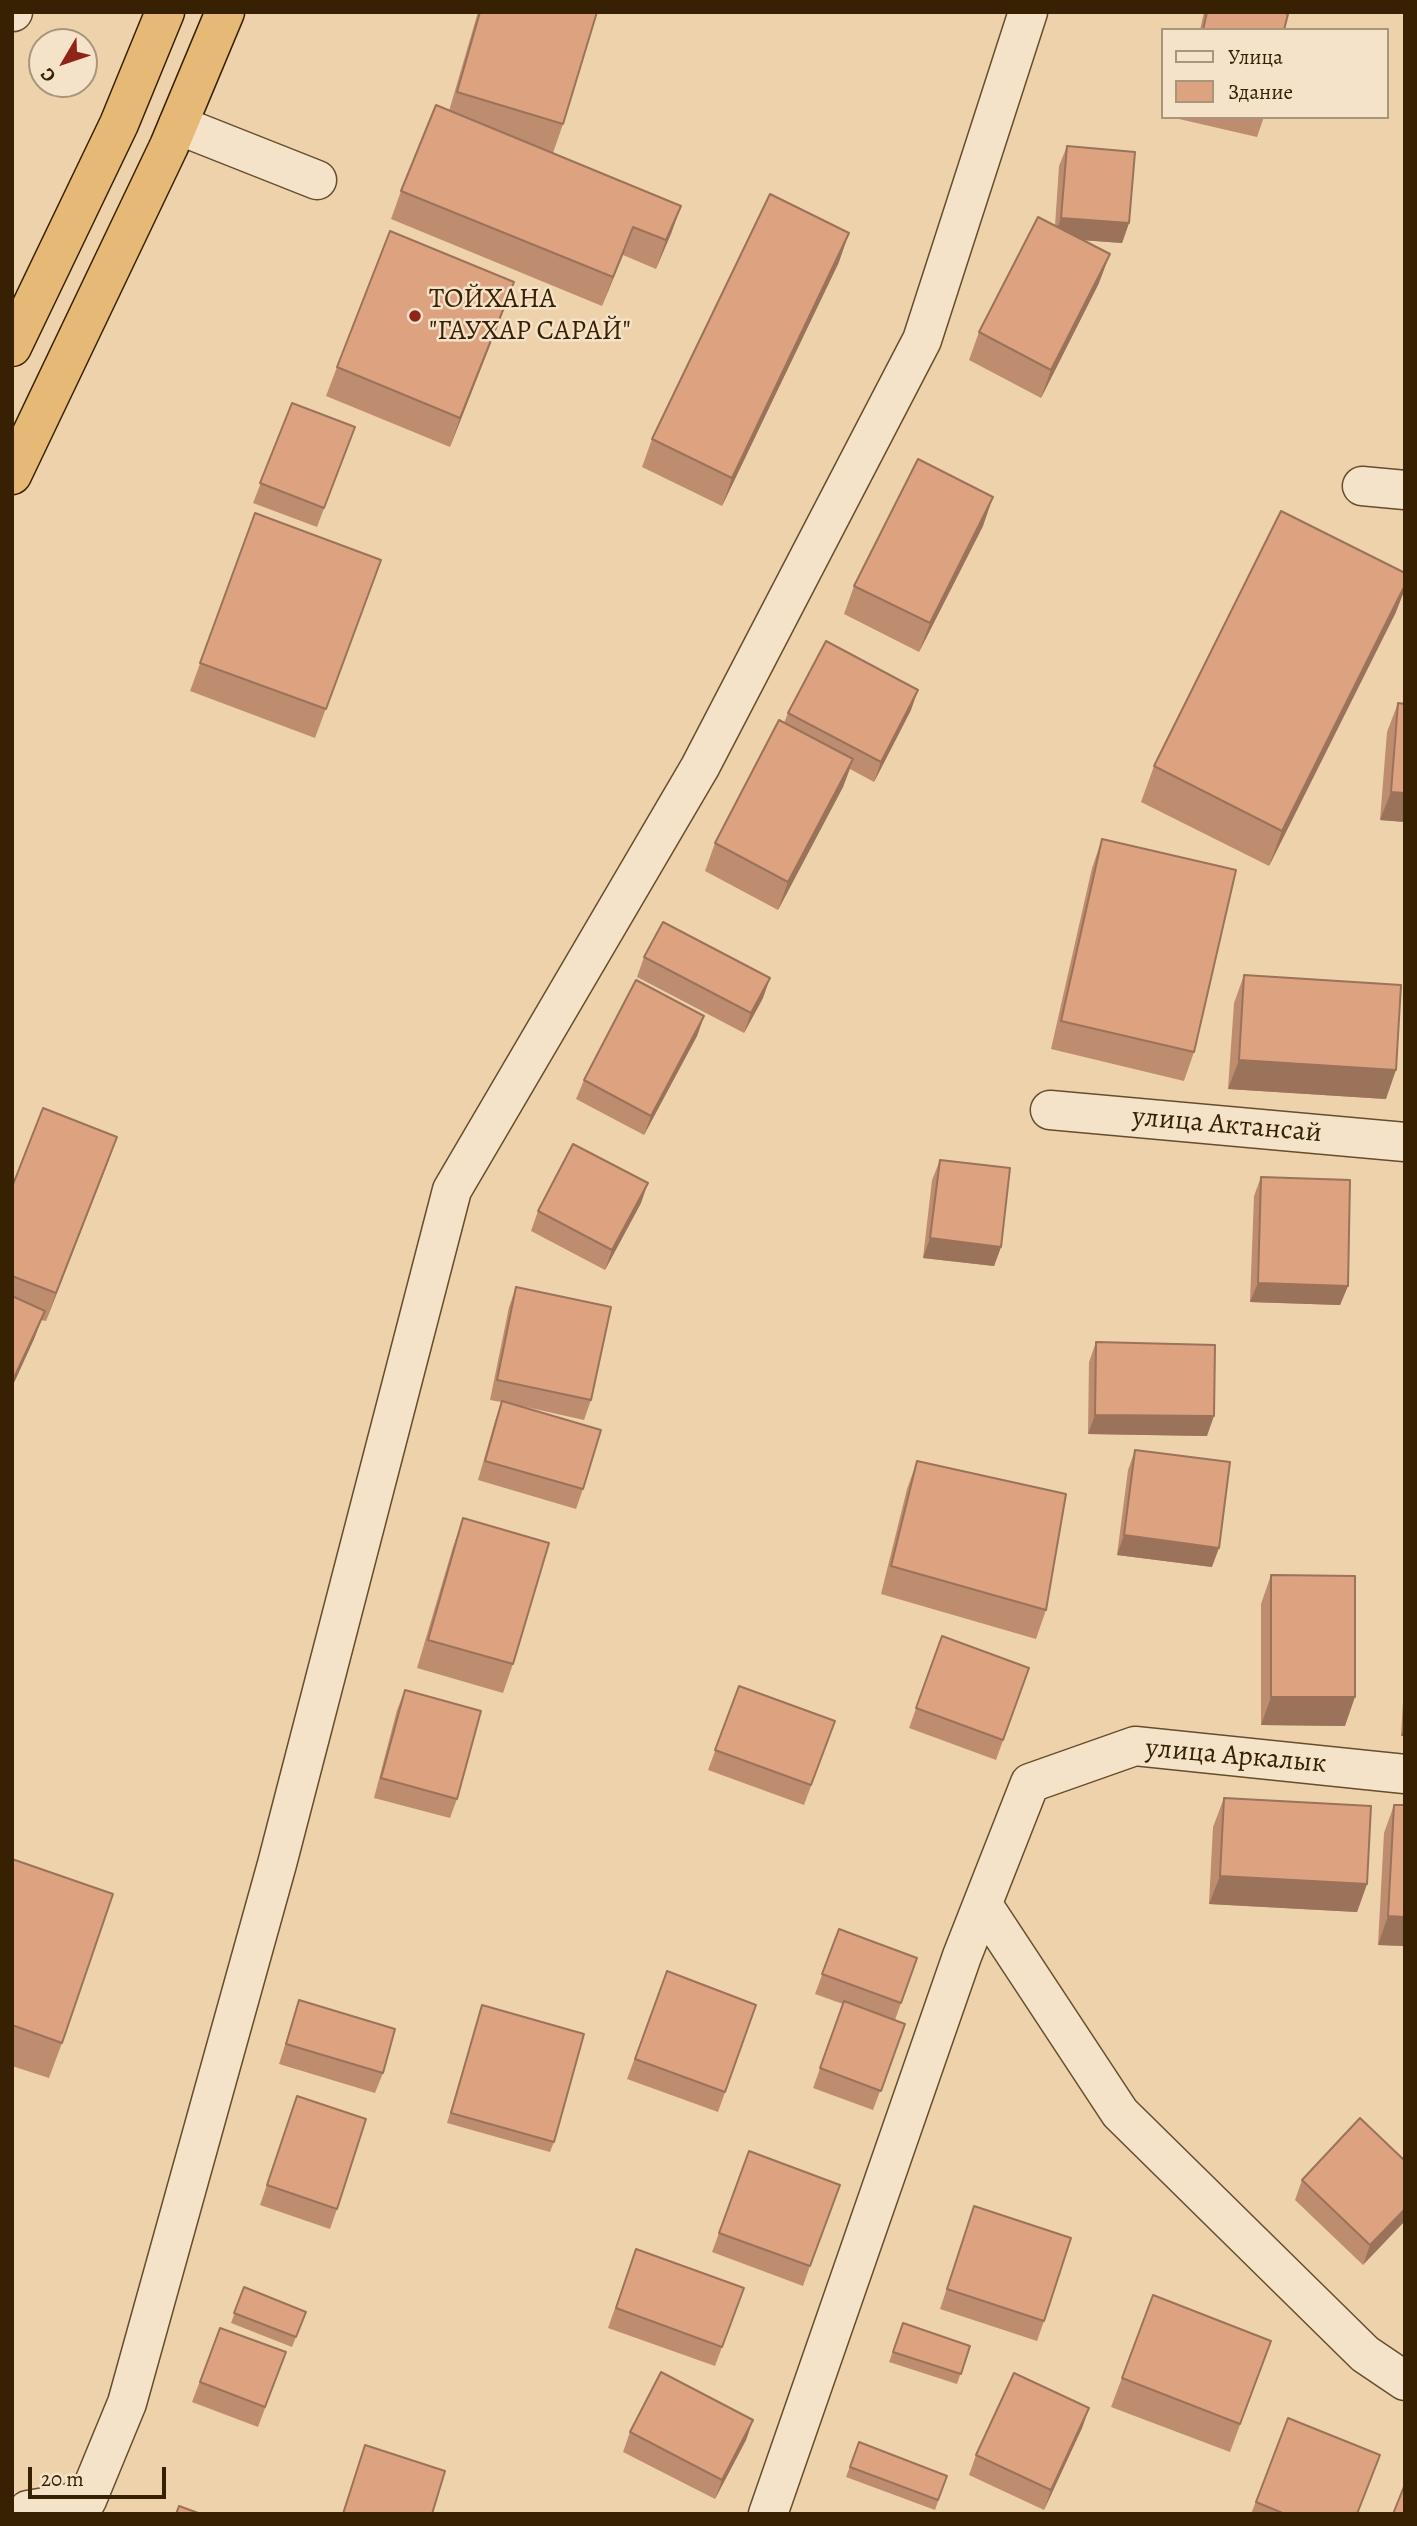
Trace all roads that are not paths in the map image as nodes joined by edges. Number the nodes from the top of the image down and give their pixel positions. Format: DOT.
graph roads {
  1 [pos="165,12"];
  2 [pos="225,12"];
  3 [pos="1028,12"];
  4 [pos="178,125"];
  5 [pos="317,180"];
  6 [pos="12,347"];
  7 [pos="12,475"];
  8 [pos="1362,486"];
  9 [pos="1405,490"];
  10 [pos="1050,1110"];
  11 [pos="1405,1142"];
  12 [pos="1405,1774"];
  13 [pos="983,1905"];
  14 [pos="1405,2381"];
  15 [pos="26,2514"];
  16 [pos="768,2514"];
  1 -- 6 [label="highway"];
  2 -- 4 [label="highway"];
  3 -- 15 [label="street"];
  4 -- 5 [label="street"];
  4 -- 7 [label="highway"];
  8 -- 9 [label="street"];
  10 -- 11 [label="street, улица Актансай"];
  12 -- 13 [label="street, улица Аркалык"];
  13 -- 14 [label="street"];
  13 -- 16 [label="street"];
}
